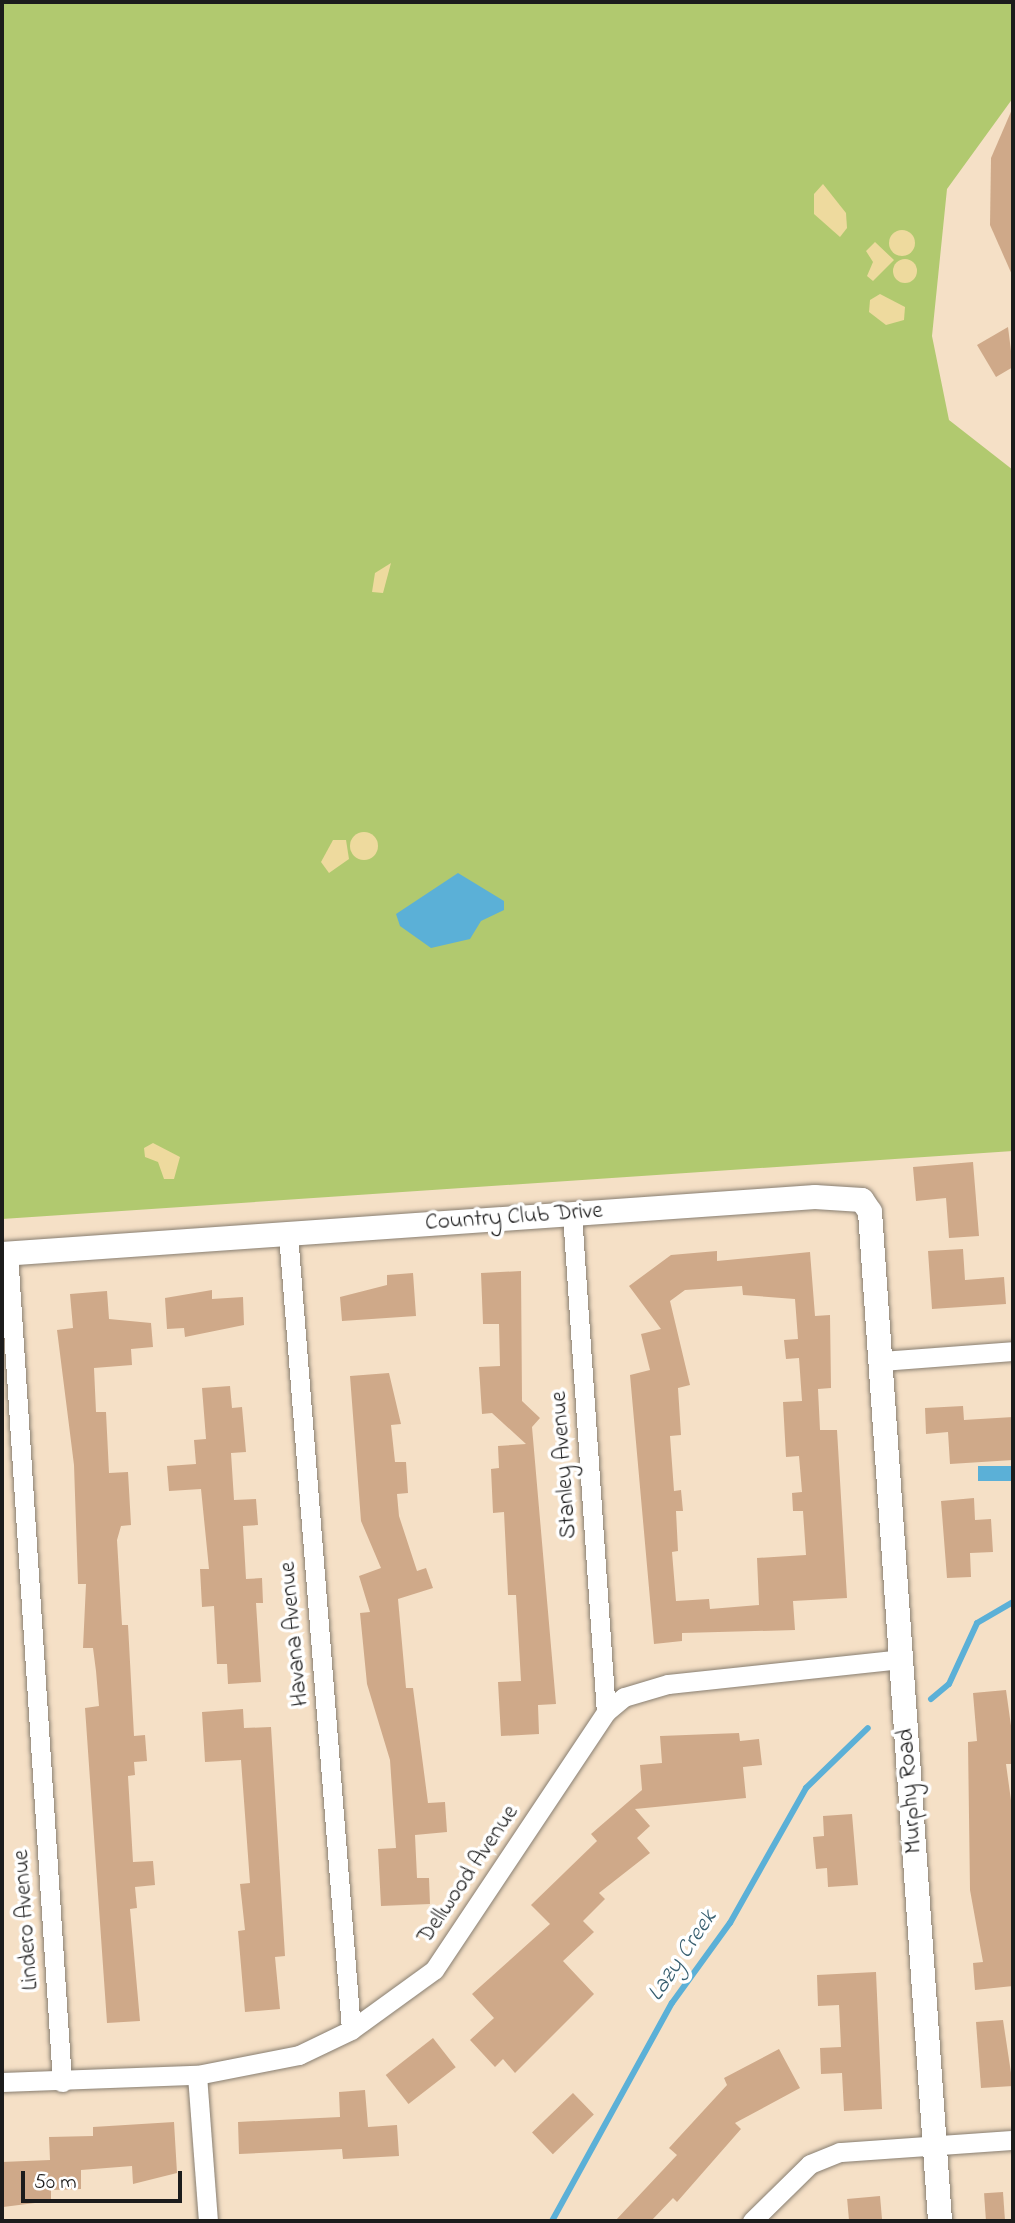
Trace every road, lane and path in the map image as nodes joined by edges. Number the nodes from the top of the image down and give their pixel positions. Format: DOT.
graph roads {
  1 [pos="572,1214"];
  2 [pos="288,1234"];
  3 [pos="5,1253"];
  4 [pos="1013,1350"];
  5 [pos="881,1361"];
  6 [pos="901,1659"];
  7 [pos="607,1712"];
  8 [pos="351,2030"];
  9 [pos="197,2075"];
  10 [pos="2,2082"];
  11 [pos="62,2082"];
  12 [pos="1013,2140"];
  13 [pos="936,2147"];
  14 [pos="208,2221"];
  15 [pos="752,2221"];
  16 [pos="940,2221"];
  1 -- 2 [label="street, Country Club Drive"];
  1 -- 5 [label="street, Country Club Drive"];
  1 -- 7 [label="street, Stanley Avenue"];
  2 -- 3 [label="street, Country Club Drive"];
  2 -- 8 [label="street, Havana Avenue"];
  3 -- 11 [label="street, Lindero Avenue"];
  4 -- 5 [label="street"];
  5 -- 6 [label="street, Murphy Road"];
  6 -- 7 [label="street, Dellwood Avenue"];
  6 -- 13 [label="street, Murphy Road"];
  7 -- 8 [label="street, Dellwood Avenue"];
  8 -- 9 [label="street, Dellwood Avenue"];
  9 -- 11 [label="street, Dellwood Avenue"];
  9 -- 14 [label="street"];
  10 -- 11 [label="street, Dellwood Avenue"];
  12 -- 13 [label="street"];
  13 -- 15 [label="street"];
  13 -- 16 [label="street, Murphy Road"];
}
